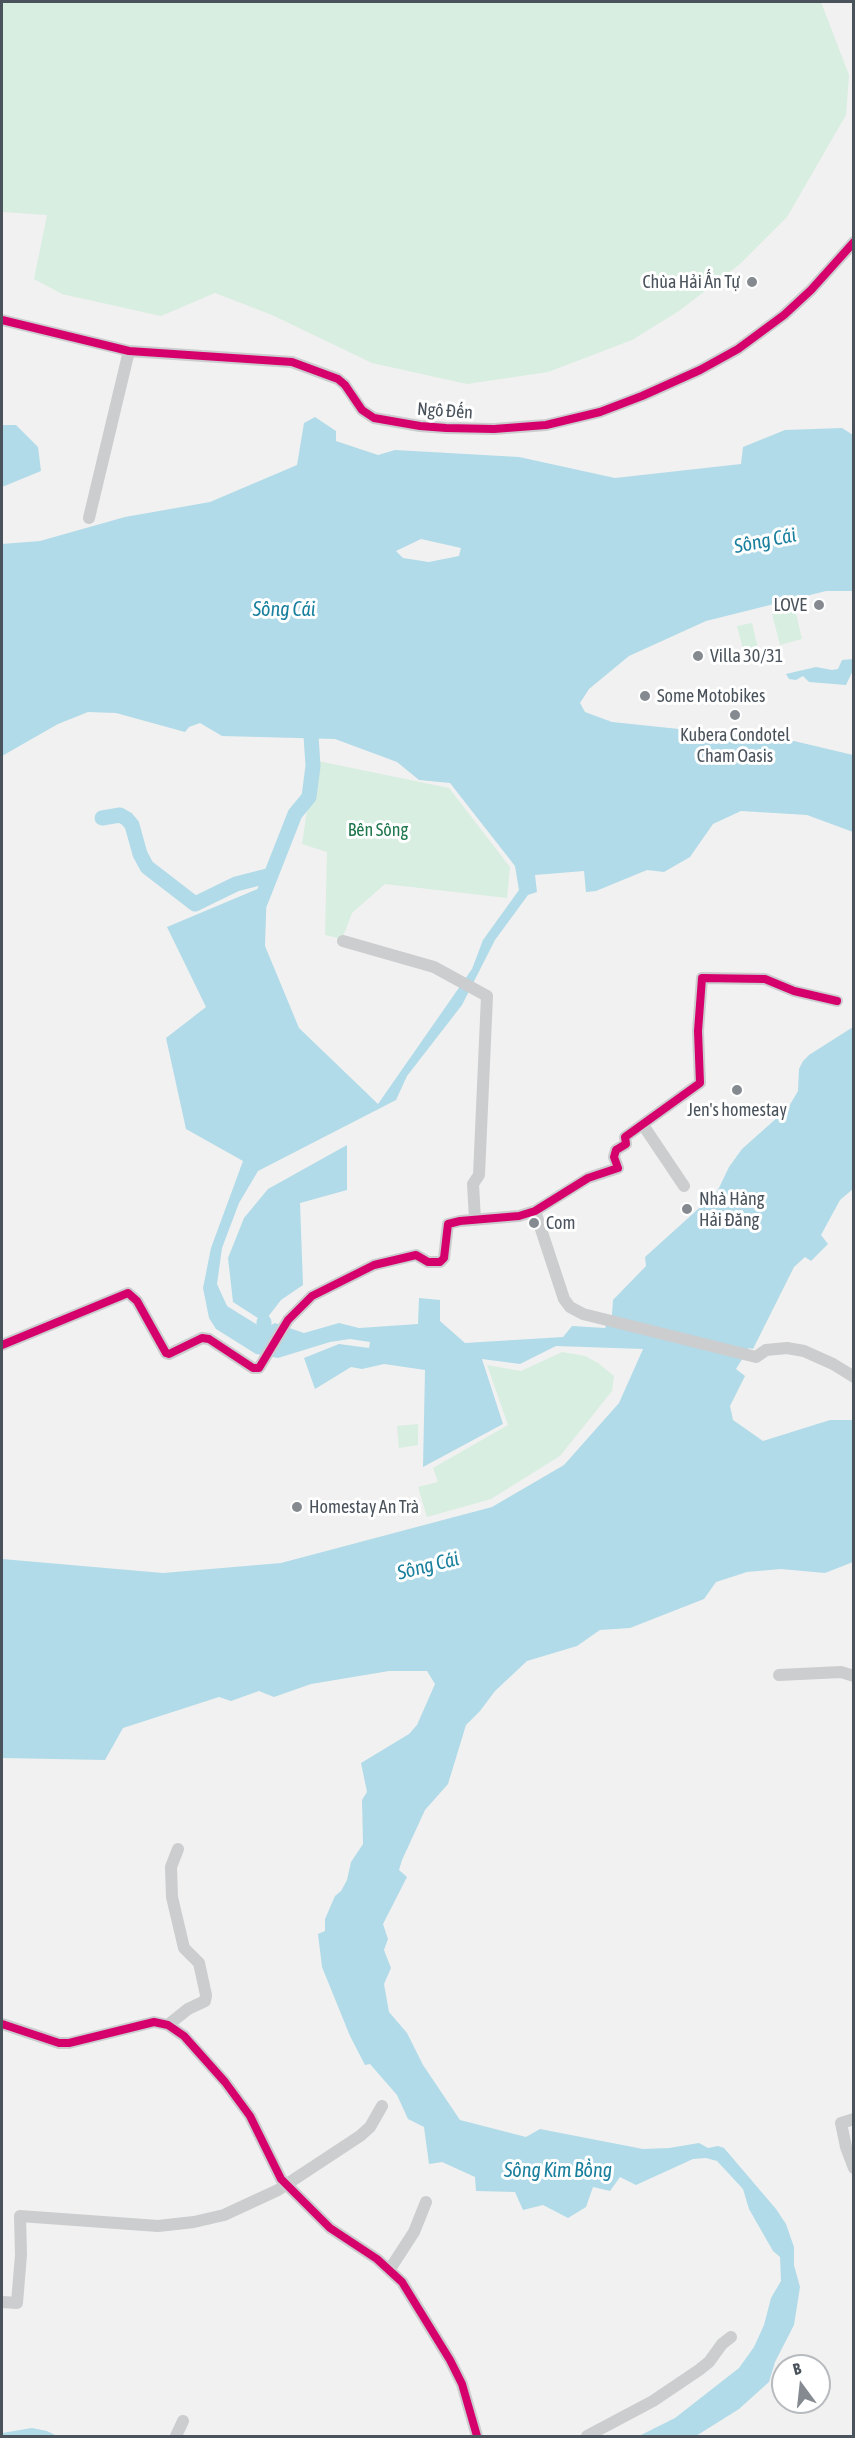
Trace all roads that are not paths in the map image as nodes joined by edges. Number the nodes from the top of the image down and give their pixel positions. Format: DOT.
graph roads {
  1 [pos="854,242"];
  2 [pos="2,320"];
  3 [pos="129,351"];
  4 [pos="89,518"];
  5 [pos="343,941"];
  6 [pos="837,1001"];
  7 [pos="644,1125"];
  8 [pos="684,1186"];
  9 [pos="535,1210"];
  10 [pos="475,1220"];
  11 [pos="2,1345"];
  12 [pos="854,1377"];
  13 [pos="779,1675"];
  14 [pos="854,1676"];
  15 [pos="178,1849"];
  16 [pos="2,2024"];
  17 [pos="168,2025"];
  18 [pos="382,2106"];
  19 [pos="854,2119"];
  20 [pos="854,2168"];
  21 [pos="286,2185"];
  22 [pos="426,2202"];
  23 [pos="390,2269"];
  24 [pos="2,2302"];
  25 [pos="731,2337"];
  26 [pos="183,2421"];
  27 [pos="176,2436"];
  28 [pos="477,2436"];
  29 [pos="587,2436"];
  1 -- 3 [label="street, Ngô Đến"];
  2 -- 3 [label="street, Ngô Đến"];
  3 -- 4 [label="street"];
  5 -- 10 [label="street"];
  6 -- 7 [label="street"];
  7 -- 8 [label="street"];
  7 -- 9 [label="street"];
  9 -- 10 [label="street"];
  9 -- 12 [label="street"];
  10 -- 11 [label="street"];
  13 -- 14 [label="street"];
  15 -- 17 [label="street"];
  16 -- 17 [label="street"];
  17 -- 21 [label="street"];
  18 -- 21 [label="street"];
  19 -- 20 [label="street"];
  21 -- 23 [label="street"];
  21 -- 24 [label="street"];
  22 -- 23 [label="street"];
  23 -- 28 [label="street"];
  25 -- 29 [label="street"];
  26 -- 27 [label="street"];
}
